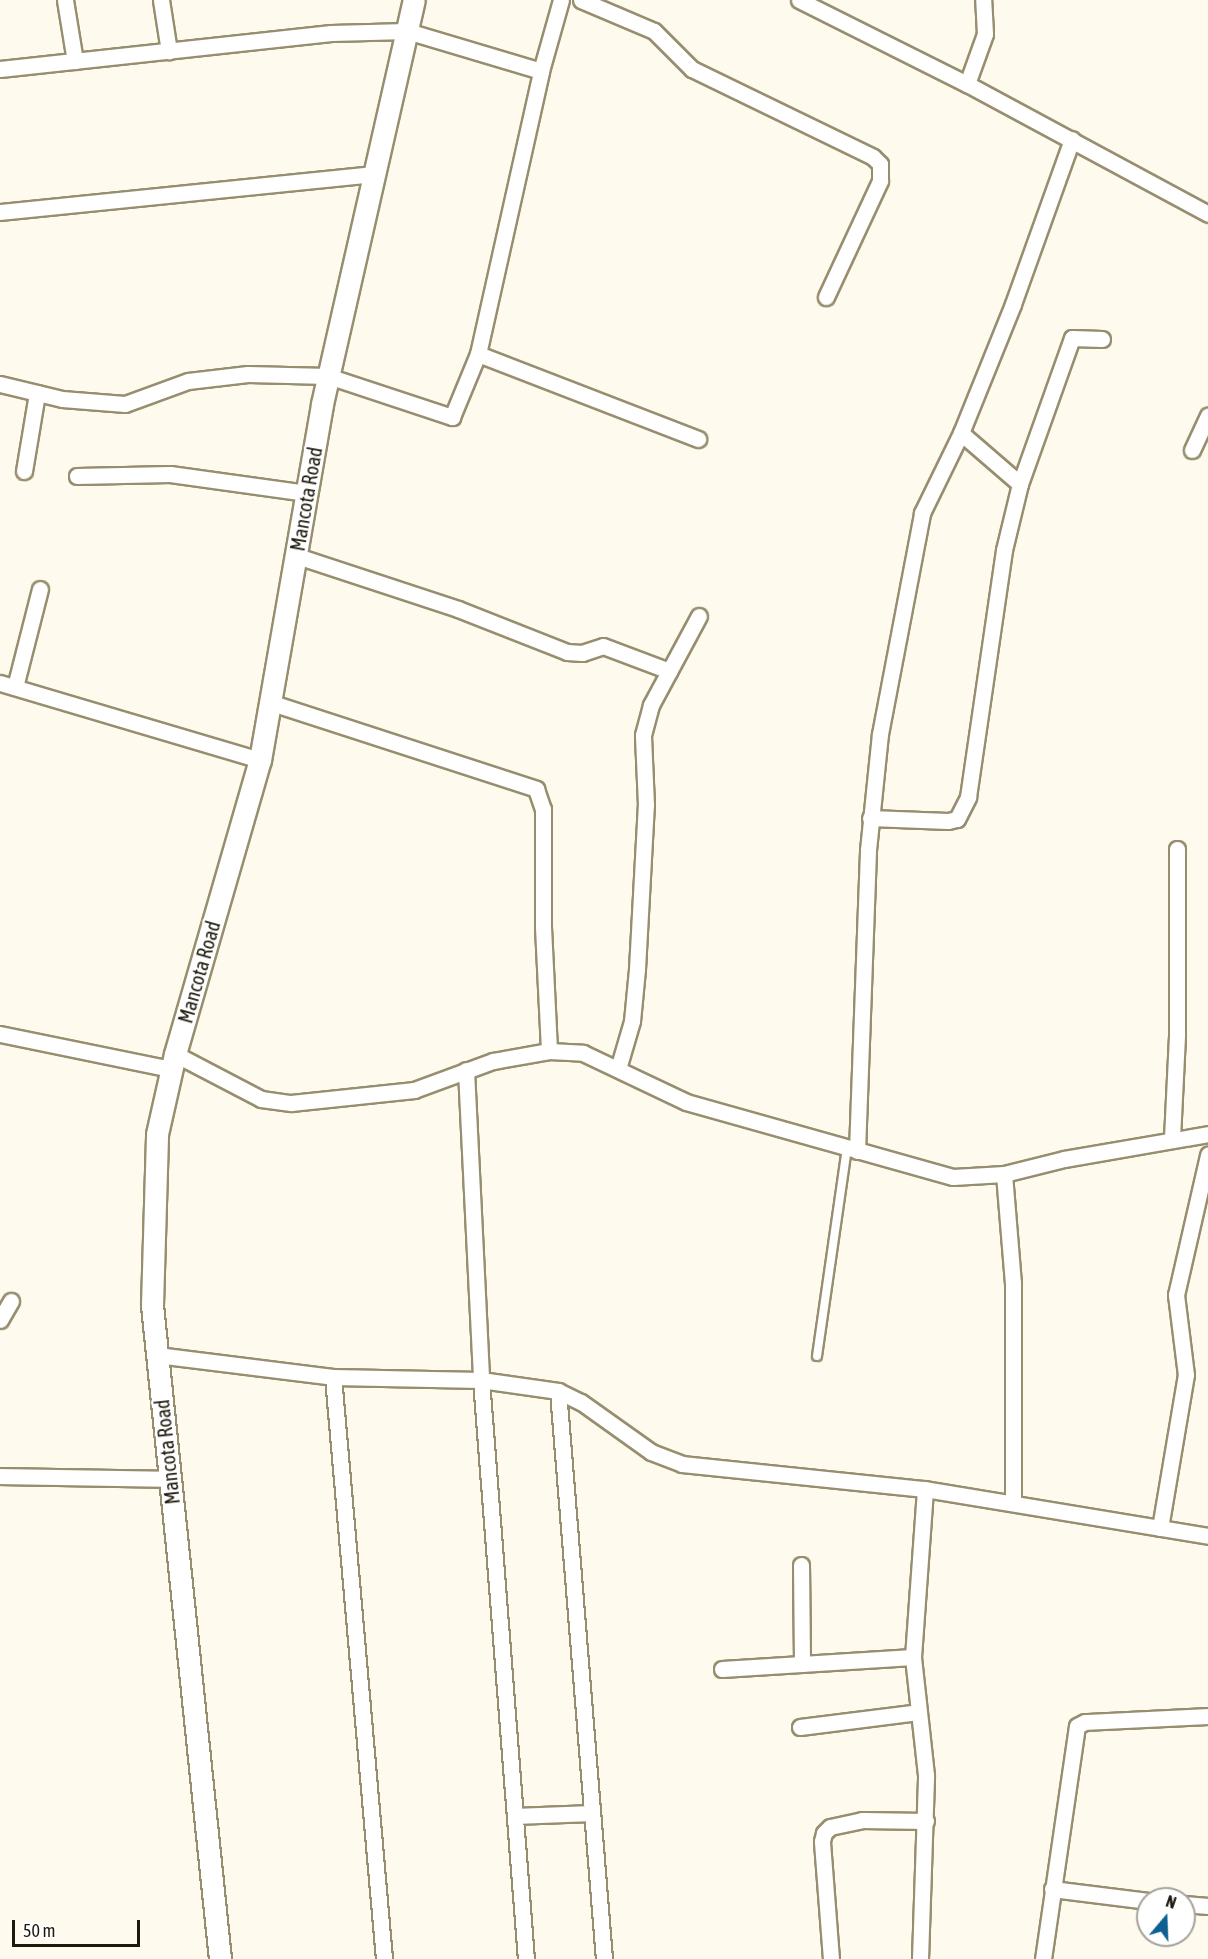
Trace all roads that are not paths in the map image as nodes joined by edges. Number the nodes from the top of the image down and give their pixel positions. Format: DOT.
graph roads {
  1 [pos="65,0"];
  2 [pos="161,0"];
  3 [pos="414,0"];
  4 [pos="561,0"];
  5 [pos="581,0"];
  6 [pos="799,0"];
  7 [pos="983,0"];
  8 [pos="406,31"];
  9 [pos="169,51"];
  10 [pos="75,61"];
  11 [pos="0,69"];
  12 [pos="541,71"];
  13 [pos="967,84"];
  14 [pos="1072,139"];
  15 [pos="374,174"];
  16 [pos="0,212"];
  17 [pos="1208,214"];
  18 [pos="826,297"];
  19 [pos="1102,339"];
  20 [pos="478,354"];
  21 [pos="328,376"];
  22 [pos="0,384"];
  23 [pos="37,393"];
  24 [pos="1208,416"];
  25 [pos="960,433"];
  26 [pos="698,439"];
  27 [pos="1192,450"];
  28 [pos="24,471"];
  29 [pos="77,476"];
  30 [pos="1020,484"];
  31 [pos="307,493"];
  32 [pos="297,556"];
  33 [pos="40,589"];
  34 [pos="699,616"];
  35 [pos="669,671"];
  36 [pos="7,685"];
  37 [pos="272,704"];
  38 [pos="260,760"];
  39 [pos="870,818"];
  40 [pos="1177,849"];
  41 [pos="0,1034"];
  42 [pos="549,1051"];
  43 [pos="173,1062"];
  44 [pos="618,1069"];
  45 [pos="466,1071"];
  46 [pos="1208,1134"];
  47 [pos="1172,1138"];
  48 [pos="852,1150"];
  49 [pos="1208,1155"];
  50 [pos="1004,1174"];
  51 [pos="11,1301"];
  52 [pos="0,1320"];
  53 [pos="157,1355"];
  54 [pos="818,1356"];
  55 [pos="333,1377"];
  56 [pos="481,1380"];
  57 [pos="558,1391"];
  58 [pos="2,1472"];
  59 [pos="170,1479"];
  60 [pos="925,1489"];
  61 [pos="1013,1503"];
  62 [pos="1160,1528"];
  63 [pos="1208,1536"];
  64 [pos="801,1565"];
  65 [pos="913,1657"];
  66 [pos="802,1664"];
  67 [pos="722,1669"];
  68 [pos="918,1712"];
  69 [pos="1208,1716"];
  70 [pos="800,1727"];
  71 [pos="591,1813"];
  72 [pos="515,1816"];
  73 [pos="926,1821"];
  74 [pos="1052,1889"];
  75 [pos="1136,1900"];
  76 [pos="220,1959"];
  77 [pos="384,1959"];
  78 [pos="526,1959"];
  79 [pos="604,1959"];
  80 [pos="831,1959"];
  81 [pos="920,1959"];
  82 [pos="1043,1959"];
  1 -- 10 [label="street"];
  2 -- 9 [label="street"];
  3 -- 8 [label="main road, Mancota Road"];
  4 -- 12 [label="street"];
  5 -- 18 [label="street"];
  6 -- 13 [label="street"];
  7 -- 13 [label="street"];
  8 -- 9 [label="street"];
  8 -- 12 [label="street"];
  8 -- 15 [label="main road, Mancota Road"];
  9 -- 10 [label="street"];
  10 -- 11 [label="street"];
  12 -- 20 [label="street"];
  13 -- 14 [label="street"];
  14 -- 17 [label="street"];
  14 -- 25 [label="street"];
  15 -- 16 [label="street"];
  15 -- 21 [label="main road, Mancota Road"];
  19 -- 30 [label="street"];
  20 -- 21 [label="street"];
  20 -- 26 [label="street"];
  21 -- 23 [label="street"];
  21 -- 31 [label="main road, Mancota Road"];
  22 -- 23 [label="street"];
  23 -- 28 [label="street"];
  24 -- 27 [label="street"];
  25 -- 30 [label="street"];
  25 -- 39 [label="street"];
  29 -- 31 [label="street"];
  30 -- 39 [label="street"];
  31 -- 32 [label="main road, Mancota Road"];
  32 -- 35 [label="street"];
  32 -- 37 [label="main road, Mancota Road"];
  33 -- 36 [label="street"];
  34 -- 35 [label="street"];
  35 -- 44 [label="street"];
  36 -- 38 [label="street"];
  37 -- 38 [label="main road, Mancota Road"];
  37 -- 42 [label="street"];
  38 -- 43 [label="main road, Mancota Road"];
  39 -- 48 [label="street"];
  40 -- 47 [label="street"];
  41 -- 43 [label="street"];
  42 -- 44 [label="street"];
  42 -- 45 [label="street"];
  43 -- 45 [label="street"];
  43 -- 53 [label="main road, Mancota Road"];
  44 -- 48 [label="street"];
  45 -- 56 [label="street"];
  46 -- 47 [label="street"];
  47 -- 50 [label="street"];
  48 -- 50 [label="street"];
  48 -- 54 [label="lane"];
  49 -- 62 [label="street"];
  50 -- 61 [label="street"];
  51 -- 52 [label="street"];
  53 -- 55 [label="street"];
  53 -- 59 [label="main road, Mancota Road"];
  55 -- 56 [label="street"];
  55 -- 77 [label="street"];
  56 -- 57 [label="street"];
  56 -- 72 [label="street"];
  57 -- 60 [label="street"];
  57 -- 71 [label="street"];
  58 -- 59 [label="street"];
  59 -- 76 [label="main road, Mancota Road"];
  60 -- 61 [label="street"];
  60 -- 65 [label="street"];
  61 -- 62 [label="street"];
  62 -- 63 [label="street"];
  64 -- 66 [label="street"];
  65 -- 66 [label="street"];
  65 -- 68 [label="street"];
  66 -- 67 [label="street"];
  68 -- 70 [label="street"];
  68 -- 73 [label="street"];
  69 -- 74 [label="street"];
  71 -- 72 [label="street"];
  71 -- 79 [label="street"];
  72 -- 78 [label="street"];
  73 -- 80 [label="street"];
  73 -- 81 [label="street"];
  74 -- 75 [label="street"];
  74 -- 82 [label="street"];
}
